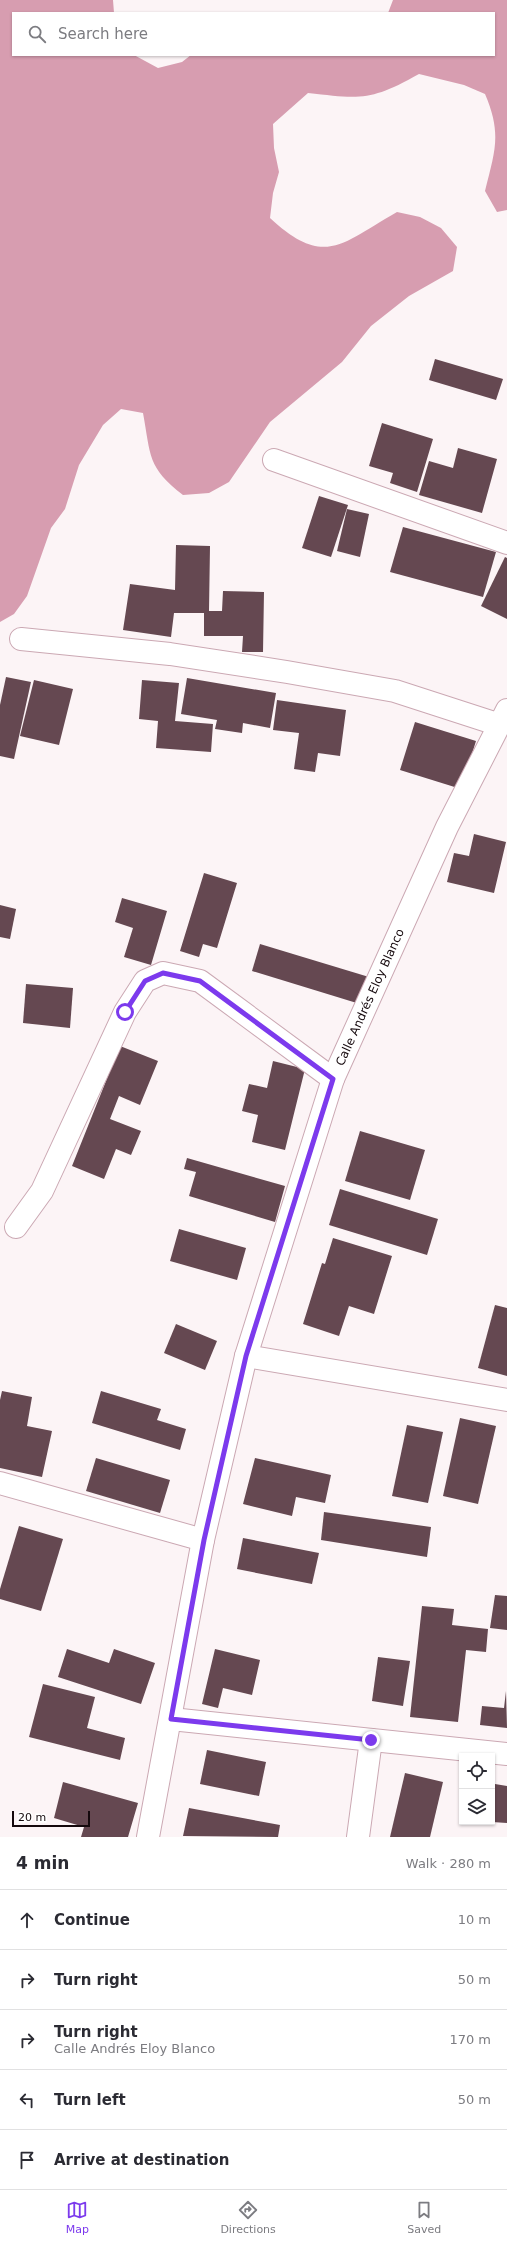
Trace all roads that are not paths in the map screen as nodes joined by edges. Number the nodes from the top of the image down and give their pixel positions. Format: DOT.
graph roads {
  1 [pos="274,460"];
  2 [pos="507,543"];
  3 [pos="21,639"];
  4 [pos="504,718"];
  5 [pos="333,1079"];
  6 [pos="16,1227"];
  7 [pos="246,1356"];
  8 [pos="507,1400"];
  9 [pos="0,1483"];
  10 [pos="204,1540"];
  11 [pos="171,1719"];
  12 [pos="371,1740"];
  13 [pos="507,1754"];
  14 [pos="148,1837"];
  15 [pos="358,1837"];
  1 -- 2 [label="street"];
  3 -- 4 [label="street"];
  4 -- 5 [label="street, Calle Andrés Eloy Blanco"];
  5 -- 6 [label="street"];
  5 -- 7 [label="street, Calle Andrés Eloy Blanco"];
  7 -- 8 [label="street"];
  7 -- 10 [label="street, Calle Andrés Eloy Blanco"];
  9 -- 10 [label="street"];
  10 -- 11 [label="street, Calle Andrés Eloy Blanco"];
  11 -- 12 [label="street"];
  11 -- 14 [label="street, Calle Andrés Eloy Blanco"];
  12 -- 13 [label="street"];
  12 -- 15 [label="street"];
}
